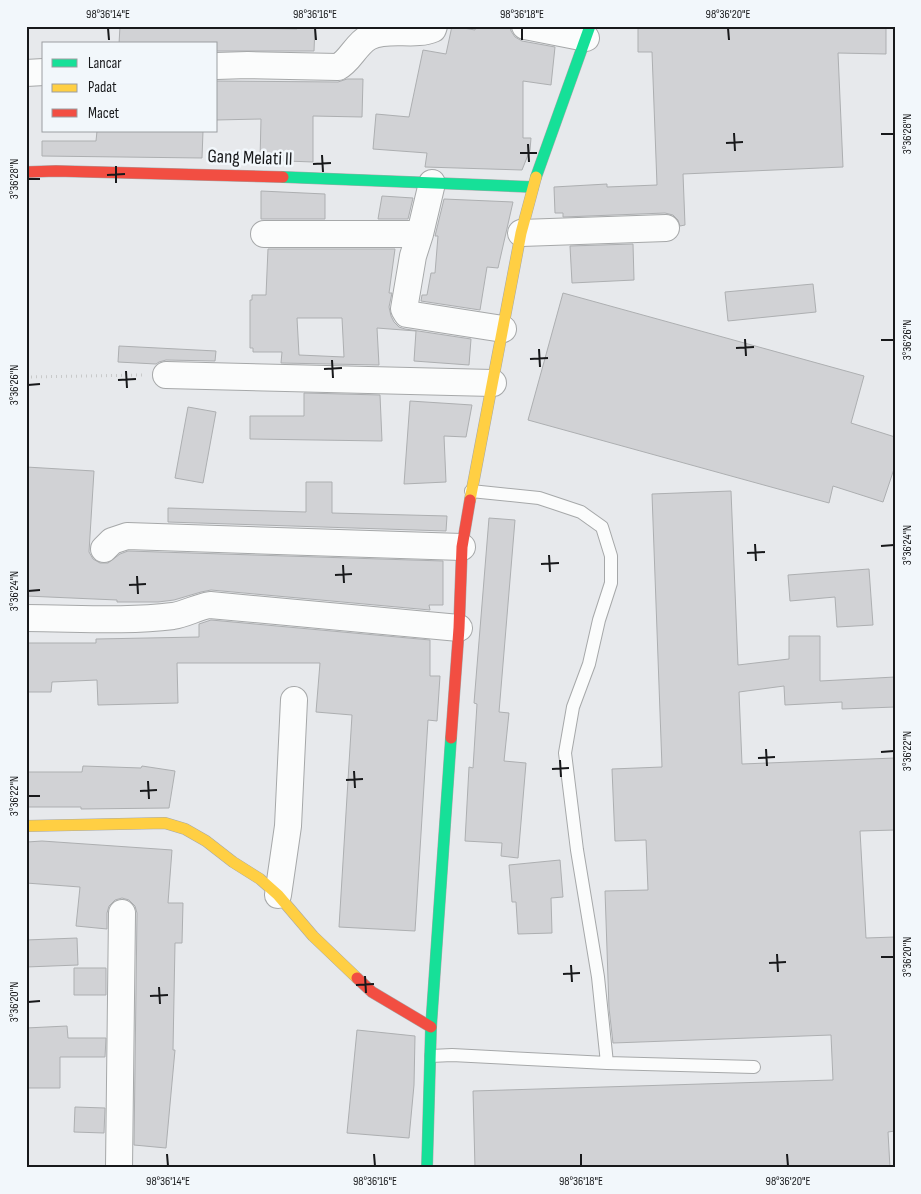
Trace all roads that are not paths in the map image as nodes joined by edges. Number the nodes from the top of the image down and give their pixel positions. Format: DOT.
graph roads {
  1 [pos="434,26"];
  2 [pos="525,26"];
  3 [pos="588,32"];
  4 [pos="218,66"];
  5 [pos="42,72"];
  6 [pos="26,73"];
  7 [pos="26,172"];
  8 [pos="432,183"];
  9 [pos="533,188"];
  10 [pos="666,228"];
  11 [pos="521,232"];
  12 [pos="264,234"];
  13 [pos="420,234"];
  14 [pos="503,329"];
  15 [pos="166,375"];
  16 [pos="493,383"];
  17 [pos="471,491"];
  18 [pos="462,547"];
  19 [pos="104,549"];
  20 [pos="26,618"];
  21 [pos="460,628"];
  22 [pos="294,700"];
  23 [pos="26,826"];
  24 [pos="278,895"];
  25 [pos="122,913"];
  26 [pos="431,1027"];
  27 [pos="431,1056"];
  28 [pos="607,1063"];
  29 [pos="754,1067"];
  30 [pos="119,1168"];
  31 [pos="427,1168"];
  1 -- 4 [label="street"];
  2 -- 3 [label="street"];
  3 -- 9 [label="street"];
  5 -- 6 [label="street"];
  7 -- 8 [label="street, Gang Melati II"];
  8 -- 9 [label="street, Gang Melati II"];
  8 -- 13 [label="street"];
  9 -- 11 [label="street"];
  10 -- 11 [label="street"];
  11 -- 14 [label="street"];
  12 -- 13 [label="street"];
  13 -- 14 [label="street"];
  14 -- 16 [label="street"];
  15 -- 16 [label="street"];
  16 -- 17 [label="street"];
  17 -- 18 [label="street"];
  17 -- 28 [label="lane"];
  18 -- 19 [label="street"];
  18 -- 21 [label="street"];
  20 -- 21 [label="street"];
  21 -- 26 [label="street"];
  22 -- 24 [label="street"];
  23 -- 24 [label="street"];
  24 -- 26 [label="street"];
  25 -- 30 [label="street"];
  26 -- 27 [label="street"];
  27 -- 28 [label="lane"];
  27 -- 31 [label="street"];
  28 -- 29 [label="lane"];
}
